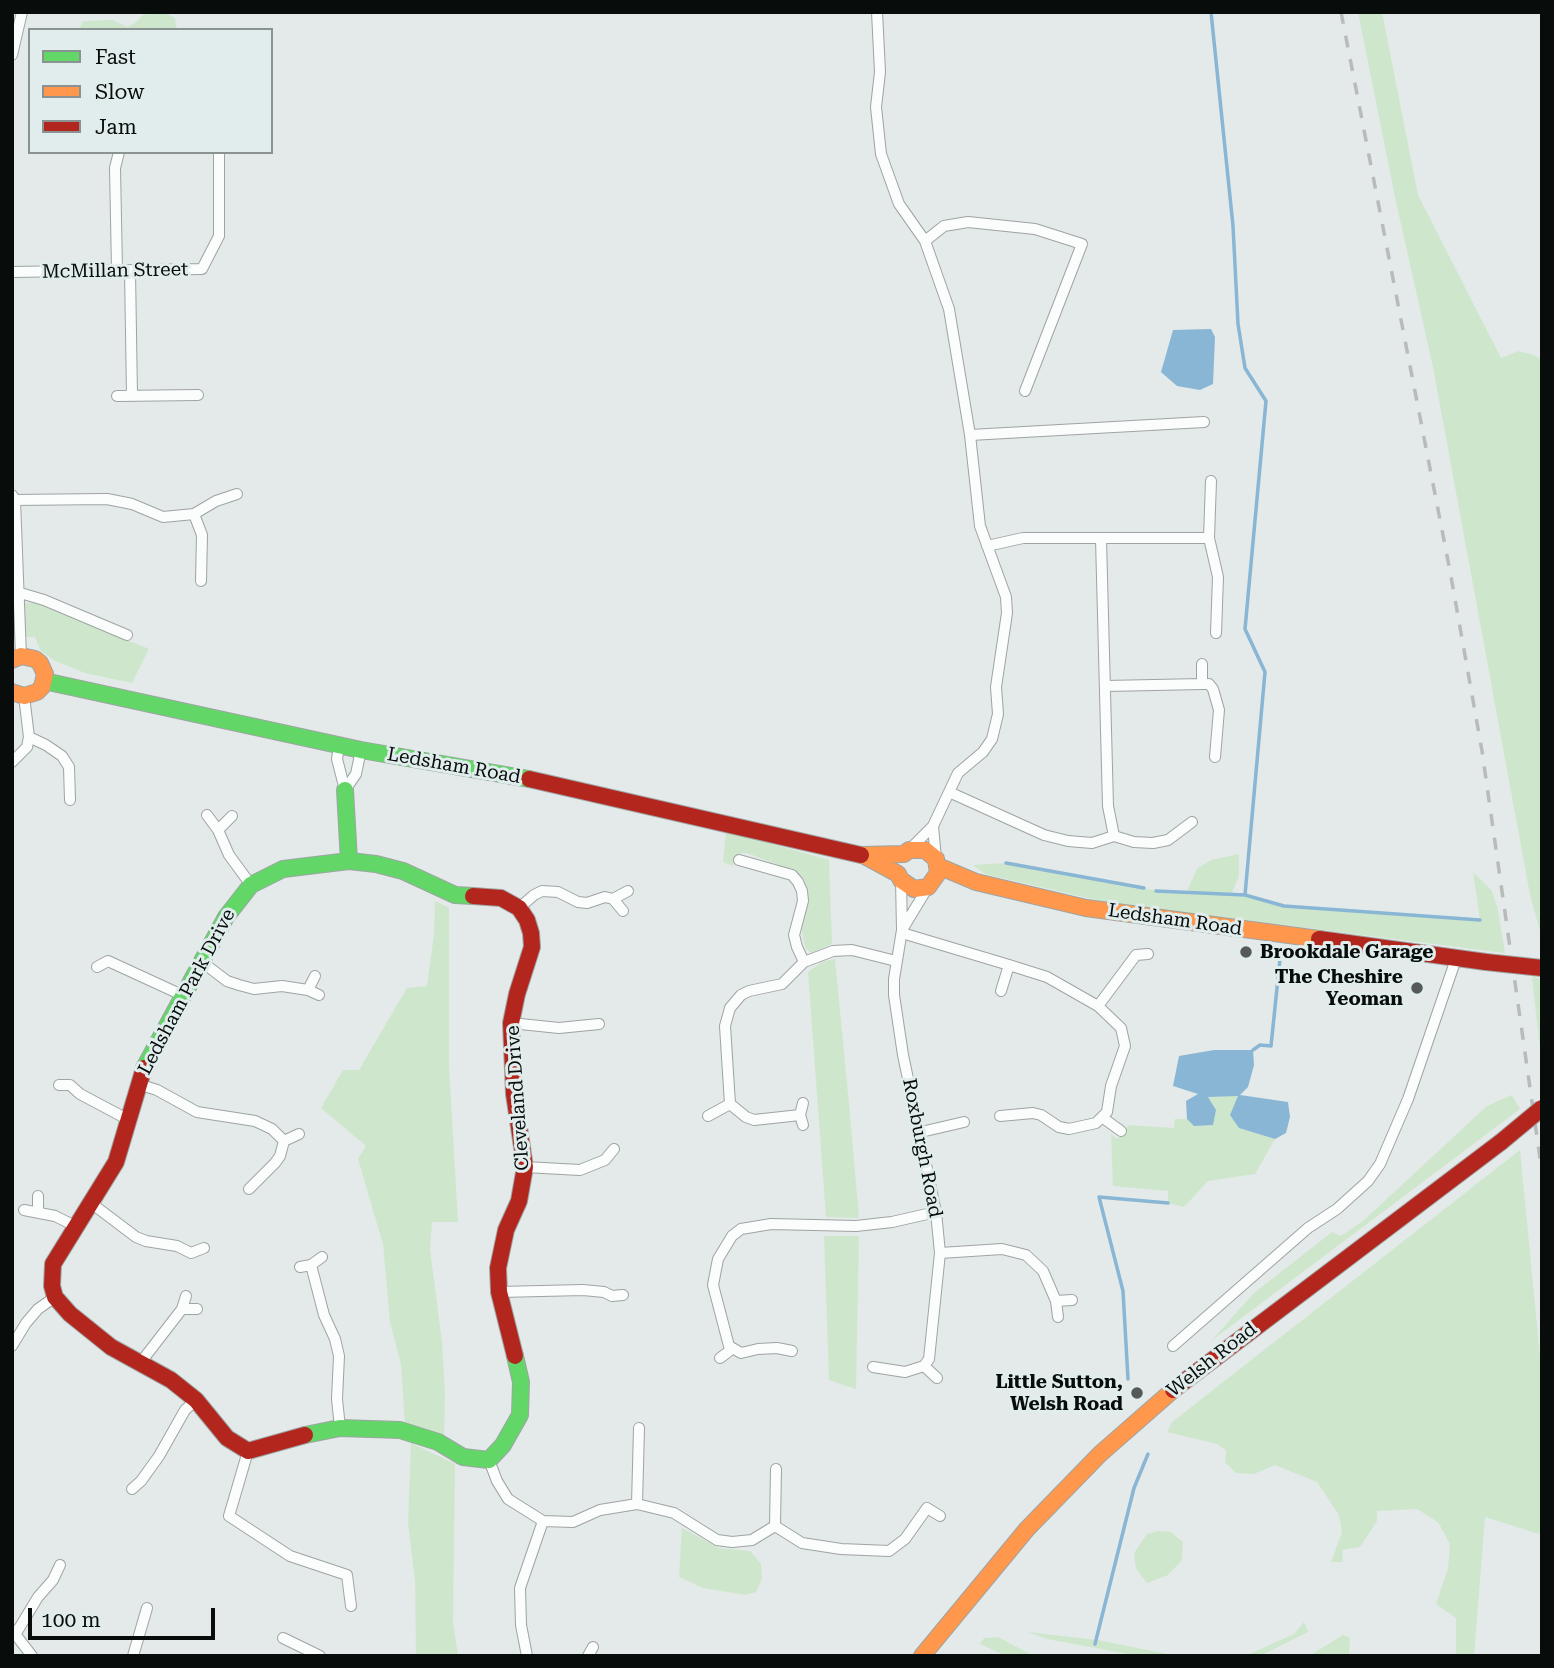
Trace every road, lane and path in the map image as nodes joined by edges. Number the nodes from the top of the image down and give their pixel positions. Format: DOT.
graph roads {
  1 [pos="22,12"];
  2 [pos="877,12"];
  3 [pos="12,55"];
  4 [pos="118,154"];
  5 [pos="219,154"];
  6 [pos="925,241"];
  7 [pos="117,270"];
  8 [pos="130,271"];
  9 [pos="12,272"];
  10 [pos="1025,391"];
  11 [pos="132,395"];
  12 [pos="198,395"];
  13 [pos="117,396"];
  14 [pos="1204,422"];
  15 [pos="970,435"];
  16 [pos="1211,481"];
  17 [pos="237,494"];
  18 [pos="13,498"];
  19 [pos="194,514"];
  20 [pos="1209,538"];
  21 [pos="1101,539"];
  22 [pos="987,546"];
  23 [pos="201,581"];
  24 [pos="15,592"];
  25 [pos="1216,633"];
  26 [pos="127,635"];
  27 [pos="17,658"];
  28 [pos="1202,664"];
  29 [pos="44,681"];
  30 [pos="1202,684"];
  31 [pos="1106,687"];
  32 [pos="18,694"];
  33 [pos="29,737"];
  34 [pos="339,746"];
  35 [pos="361,750"];
  36 [pos="1215,757"];
  37 [pos="12,762"];
  38 [pos="71,779"];
  39 [pos="59,781"];
  40 [pos="345,790"];
  41 [pos="949,792"];
  42 [pos="71,800"];
  43 [pos="207,815"];
  44 [pos="232,816"];
  45 [pos="1192,822"];
  46 [pos="933,826"];
  47 [pos="218,830"];
  48 [pos="1114,836"];
  49 [pos="906,852"];
  50 [pos="863,855"];
  51 [pos="739,860"];
  52 [pos="349,861"];
  53 [pos="937,863"];
  54 [pos="899,877"];
  55 [pos="976,882"];
  56 [pos="251,885"];
  57 [pos="930,885"];
  58 [pos="628,891"];
  59 [pos="613,899"];
  60 [pos="519,908"];
  61 [pos="623,911"];
  62 [pos="902,932"];
  63 [pos="1132,942"];
  64 [pos="1456,959"];
  65 [pos="897,961"];
  66 [pos="202,962"];
  67 [pos="804,962"];
  68 [pos="1009,965"];
  69 [pos="97,967"];
  70 [pos="1542,968"];
  71 [pos="315,976"];
  72 [pos="308,990"];
  73 [pos="1001,991"];
  74 [pos="182,995"];
  75 [pos="319,995"];
  76 [pos="1098,1006"];
  77 [pos="606,1015"];
  78 [pos="511,1023"];
  79 [pos="67,1082"];
  80 [pos="138,1084"];
  81 [pos="803,1103"];
  82 [pos="730,1104"];
  83 [pos="1542,1108"];
  84 [pos="708,1116"];
  85 [pos="1000,1116"];
  86 [pos="1103,1118"];
  87 [pos="129,1120"];
  88 [pos="964,1122"];
  89 [pos="1121,1130"];
  90 [pos="921,1132"];
  91 [pos="299,1134"];
  92 [pos="284,1141"];
  93 [pos="614,1149"];
  94 [pos="525,1167"];
  95 [pos="250,1189"];
  96 [pos="38,1196"];
  97 [pos="91,1203"];
  98 [pos="24,1210"];
  99 [pos="38,1211"];
  100 [pos="936,1212"];
  101 [pos="75,1226"];
  102 [pos="204,1248"];
  103 [pos="940,1253"];
  104 [pos="322,1257"];
  105 [pos="499,1292"];
  106 [pos="186,1296"];
  107 [pos="55,1297"];
  108 [pos="1072,1300"];
  109 [pos="1056,1301"];
  110 [pos="612,1308"];
  111 [pos="182,1309"];
  112 [pos="197,1309"];
  113 [pos="1058,1317"];
  114 [pos="12,1346"];
  115 [pos="1173,1346"];
  116 [pos="732,1349"];
  117 [pos="792,1351"];
  118 [pos="720,1358"];
  119 [pos="141,1362"];
  120 [pos="924,1366"];
  121 [pos="873,1367"];
  122 [pos="937,1378"];
  123 [pos="196,1400"];
  124 [pos="340,1428"];
  125 [pos="639,1428"];
  126 [pos="248,1451"];
  127 [pos="489,1460"];
  128 [pos="776,1469"];
  129 [pos="141,1481"];
  130 [pos="132,1489"];
  131 [pos="149,1492"];
  132 [pos="918,1500"];
  133 [pos="637,1504"];
  134 [pos="928,1508"];
  135 [pos="940,1516"];
  136 [pos="542,1521"];
  137 [pos="775,1527"];
  138 [pos="60,1565"];
  139 [pos="351,1606"];
  140 [pos="147,1608"];
  141 [pos="14,1633"];
  142 [pos="283,1638"];
  143 [pos="303,1652"];
  144 [pos="32,1656"];
  145 [pos="133,1656"];
  146 [pos="320,1656"];
  147 [pos="527,1656"];
  148 [pos="922,1656"];
  1 -- 3 [label="street"];
  2 -- 6 [label="street"];
  4 -- 7 [label="street"];
  5 -- 8 [label="street, McMillan Street"];
  6 -- 10 [label="street"];
  6 -- 15 [label="street"];
  7 -- 8 [label="street, McMillan Street"];
  7 -- 9 [label="street, McMillan Street"];
  8 -- 11 [label="street"];
  11 -- 12 [label="street"];
  11 -- 13 [label="street"];
  14 -- 15 [label="street"];
  15 -- 22 [label="street"];
  16 -- 20 [label="street"];
  17 -- 19 [label="street"];
  18 -- 19 [label="street"];
  18 -- 24 [label="street"];
  19 -- 23 [label="street"];
  20 -- 21 [label="street"];
  20 -- 25 [label="street"];
  21 -- 22 [label="street"];
  21 -- 31 [label="street"];
  22 -- 41 [label="street"];
  24 -- 26 [label="street"];
  24 -- 27 [label="street"];
  27 -- 29 [label="main road"];
  28 -- 30 [label="street"];
  29 -- 32 [label="main road"];
  29 -- 34 [label="main road, Ledsham Road"];
  30 -- 31 [label="street"];
  30 -- 36 [label="street"];
  31 -- 48 [label="street"];
  32 -- 33 [label="street"];
  33 -- 37 [label="street"];
  33 -- 38 [label="street"];
  34 -- 35 [label="main road, Ledsham Road"];
  34 -- 40 [label="street"];
  35 -- 40 [label="street"];
  35 -- 50 [label="main road, Ledsham Road"];
  38 -- 39 [label="street"];
  38 -- 42 [label="street"];
  40 -- 52 [label="main road"];
  41 -- 46 [label="street"];
  41 -- 48 [label="street"];
  43 -- 47 [label="street"];
  44 -- 47 [label="street"];
  45 -- 48 [label="street"];
  46 -- 49 [label="street"];
  46 -- 53 [label="street"];
  47 -- 56 [label="street"];
  49 -- 50 [label="main road, Ledsham Road"];
  49 -- 53 [label="main road, Ledsham Road"];
  49 -- 54 [label="main road"];
  50 -- 54 [label="main road, Ledsham Road"];
  51 -- 67 [label="street"];
  52 -- 56 [label="main road, Ledsham Park Drive"];
  52 -- 60 [label="main road"];
  53 -- 55 [label="main road, Ledsham Road"];
  53 -- 57 [label="main road"];
  54 -- 57 [label="main road, Ledsham Road"];
  54 -- 62 [label="street, Roxburgh Road"];
  55 -- 57 [label="main road, Ledsham Road"];
  55 -- 64 [label="main road, Ledsham Road"];
  56 -- 66 [label="main road, Ledsham Park Drive"];
  57 -- 62 [label="street, Roxburgh Road"];
  58 -- 59 [label="street"];
  59 -- 60 [label="street"];
  59 -- 61 [label="street"];
  60 -- 78 [label="main road, Cleveland Drive"];
  62 -- 65 [label="street, Roxburgh Road"];
  62 -- 68 [label="street"];
  63 -- 76 [label="street"];
  64 -- 70 [label="main road, Ledsham Road, bridge"];
  64 -- 115 [label="street, Welsh Road"];
  65 -- 67 [label="street"];
  65 -- 90 [label="street, Roxburgh Road"];
  66 -- 72 [label="street"];
  66 -- 74 [label="main road, Ledsham Park Drive"];
  67 -- 82 [label="street"];
  68 -- 73 [label="street"];
  68 -- 76 [label="street"];
  69 -- 74 [label="street"];
  71 -- 72 [label="street"];
  72 -- 75 [label="street"];
  74 -- 80 [label="main road, Ledsham Park Drive"];
  76 -- 86 [label="street"];
  77 -- 78 [label="street"];
  78 -- 94 [label="main road, Cleveland Drive"];
  79 -- 87 [label="street"];
  80 -- 87 [label="main road, Ledsham Park Drive"];
  80 -- 92 [label="street"];
  81 -- 82 [label="street"];
  82 -- 84 [label="street"];
  83 -- 148 [label="main road, Welsh Road, bridge"];
  85 -- 86 [label="street"];
  86 -- 89 [label="street"];
  87 -- 97 [label="main road, Ledsham Park Drive"];
  88 -- 90 [label="street"];
  90 -- 100 [label="street, Roxburgh Road"];
  91 -- 92 [label="street"];
  92 -- 95 [label="street"];
  93 -- 94 [label="street"];
  94 -- 105 [label="main road, Cleveland Drive"];
  96 -- 99 [label="street"];
  97 -- 101 [label="main road, Ledsham Park Drive"];
  97 -- 102 [label="street"];
  98 -- 99 [label="street"];
  99 -- 101 [label="street"];
  100 -- 103 [label="street, Roxburgh Road"];
  100 -- 116 [label="street"];
  101 -- 107 [label="main road, Ledsham Park Drive"];
  103 -- 109 [label="street"];
  103 -- 120 [label="street, Roxburgh Road"];
  104 -- 124 [label="street"];
  105 -- 110 [label="street"];
  105 -- 127 [label="main road, Cleveland Drive"];
  106 -- 111 [label="street"];
  107 -- 114 [label="street"];
  107 -- 119 [label="main road"];
  108 -- 109 [label="street"];
  109 -- 113 [label="street"];
  111 -- 112 [label="street"];
  111 -- 119 [label="street"];
  116 -- 117 [label="street"];
  116 -- 118 [label="street"];
  119 -- 123 [label="main road"];
  120 -- 121 [label="street"];
  120 -- 122 [label="street"];
  123 -- 126 [label="main road"];
  123 -- 129 [label="street"];
  124 -- 126 [label="main road"];
  124 -- 127 [label="main road"];
  125 -- 133 [label="street"];
  126 -- 139 [label="street"];
  127 -- 136 [label="street"];
  128 -- 137 [label="street"];
  129 -- 130 [label="street"];
  129 -- 131 [label="street"];
  132 -- 134 [label="street"];
  133 -- 136 [label="street"];
  133 -- 137 [label="street"];
  134 -- 135 [label="street"];
  134 -- 137 [label="street"];
  136 -- 147 [label="street"];
  138 -- 141 [label="street"];
  140 -- 145 [label="street"];
  141 -- 144 [label="street"];
  142 -- 143 [label="street"];
  143 -- 146 [label="street"];
}
